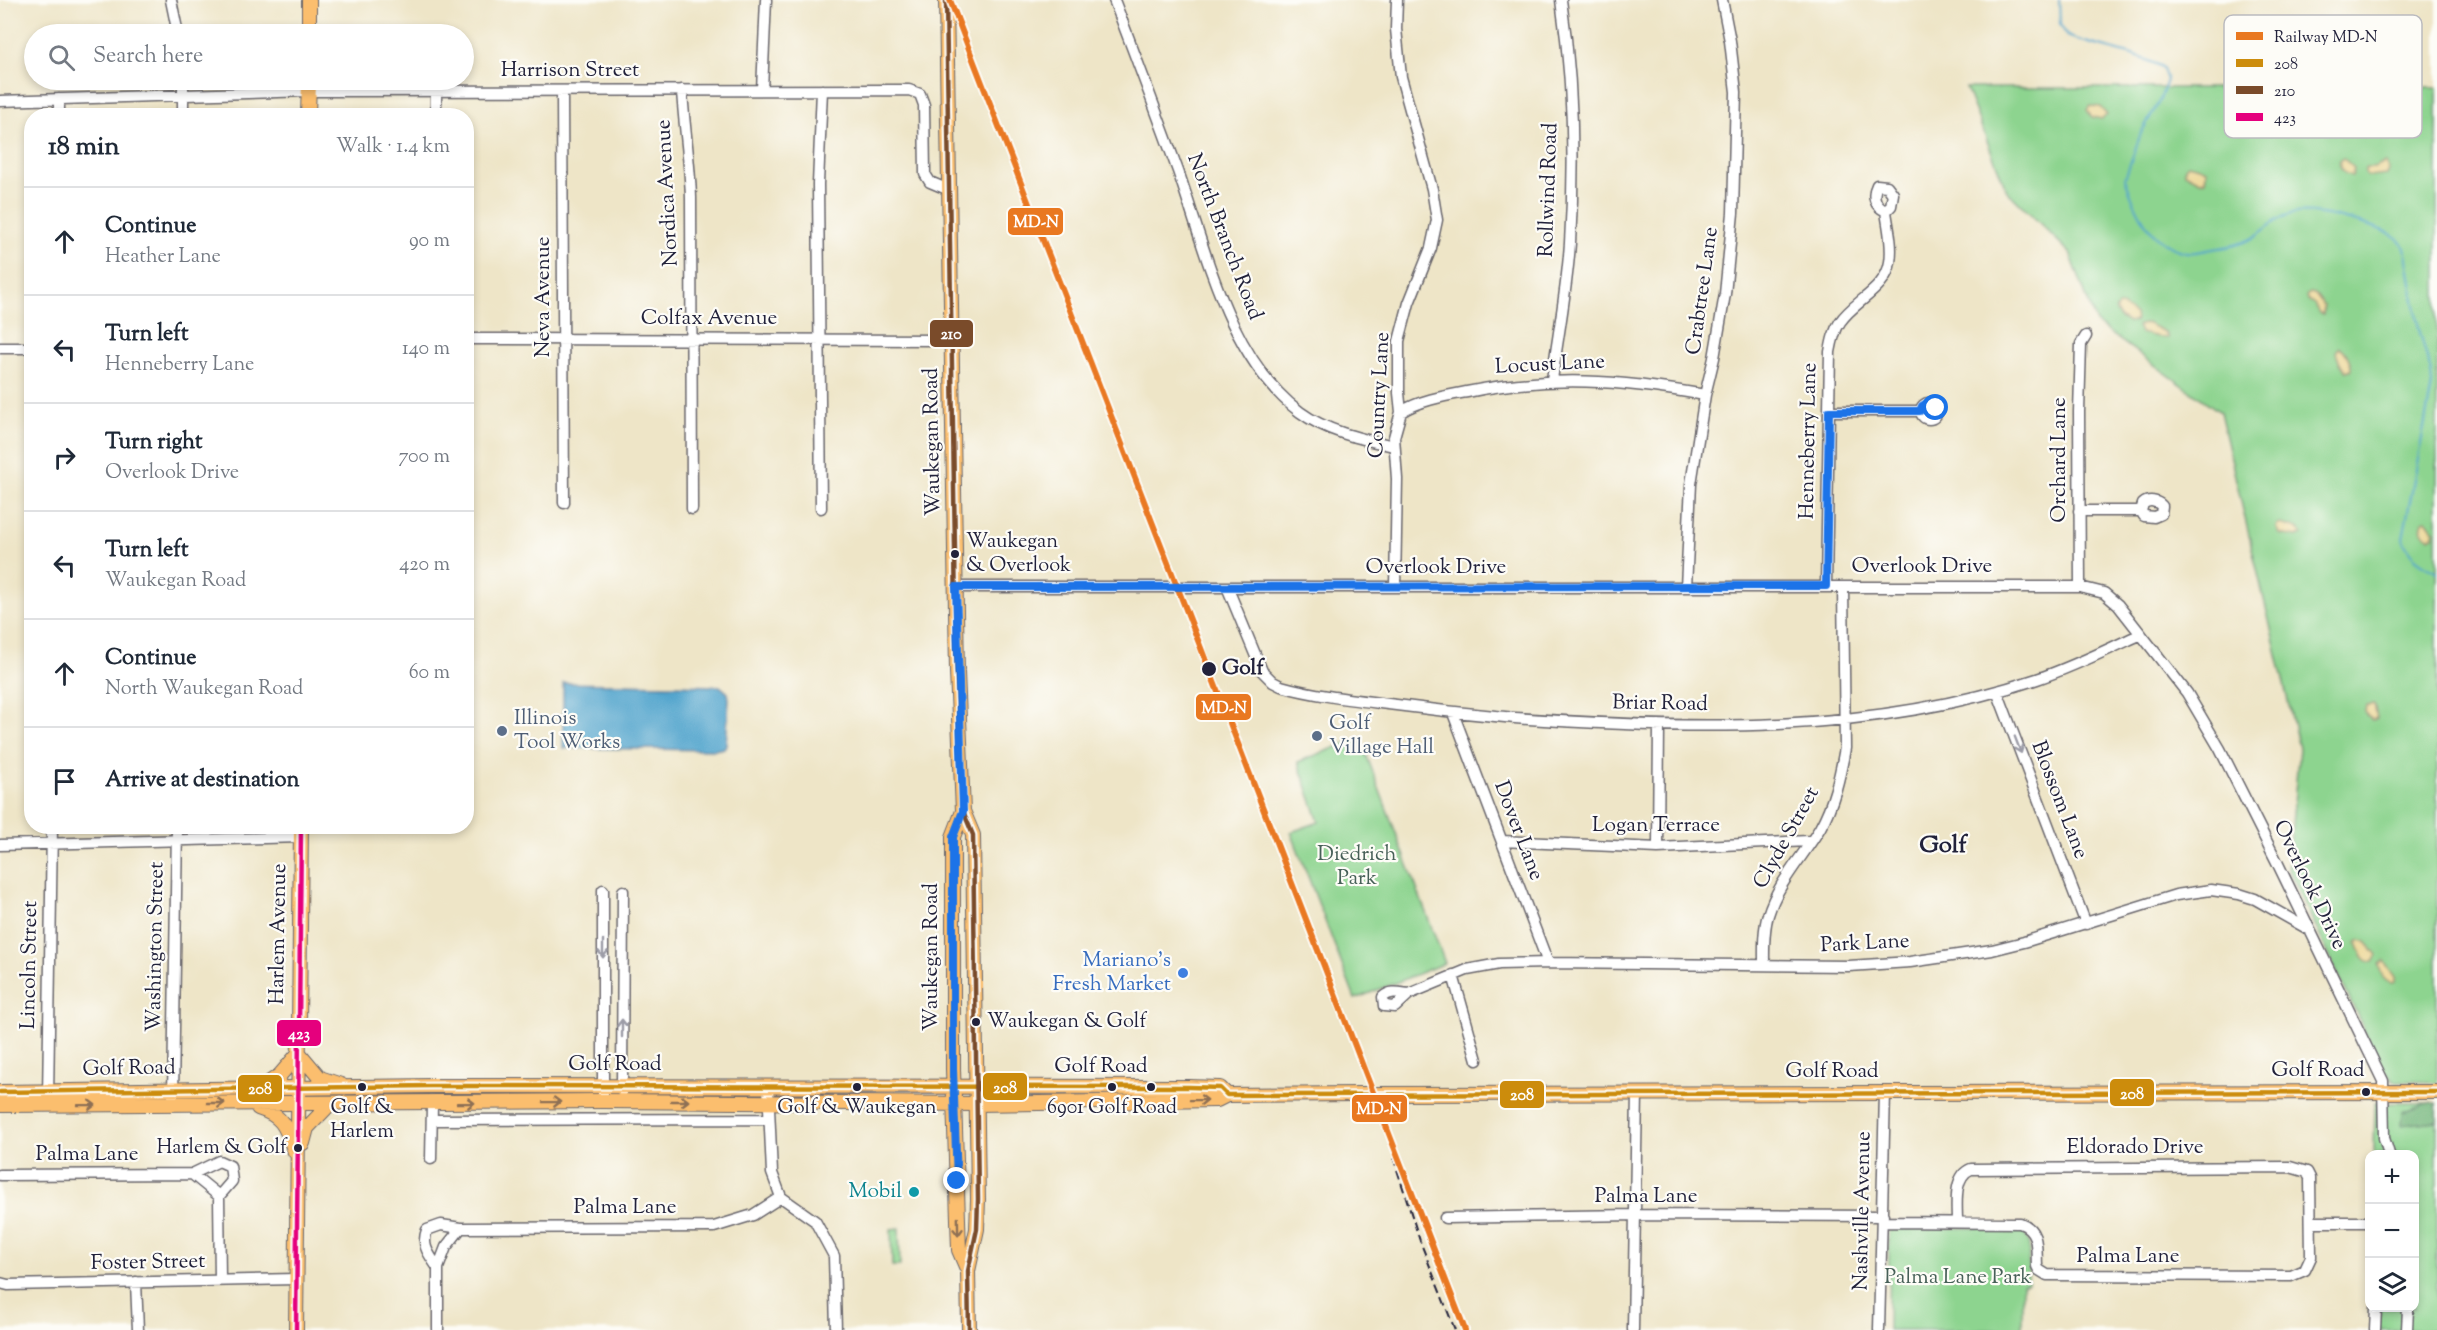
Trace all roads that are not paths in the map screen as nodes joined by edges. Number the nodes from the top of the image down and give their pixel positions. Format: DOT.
graph roads {
  1 [pos="171,0"];
  2 [pos="309,0"];
  3 [pos="766,0"];
  4 [pos="946,0"];
  5 [pos="1114,0"];
  6 [pos="1397,0"];
  7 [pos="1561,0"];
  8 [pos="1722,0"];
  9 [pos="176,24"];
  10 [pos="309,24"];
  11 [pos="183,90"];
  12 [pos="246,90"];
  13 [pos="308,90"];
  14 [pos="415,90"];
  15 [pos="682,90"];
  16 [pos="762,90"];
  17 [pos="822,90"];
  18 [pos="436,91"];
  19 [pos="562,91"];
  20 [pos="183,95"];
  21 [pos="59,99"];
  22 [pos="0,100"];
  23 [pos="59,108"];
  24 [pos="183,108"];
  25 [pos="308,108"];
  26 [pos="436,108"];
  27 [pos="949,190"];
  28 [pos="1886,211"];
  29 [pos="2086,336"];
  30 [pos="564,338"];
  31 [pos="692,338"];
  32 [pos="820,338"];
  33 [pos="474,339"];
  34 [pos="952,340"];
  35 [pos="0,348"];
  36 [pos="24,348"];
  37 [pos="1552,380"];
  38 [pos="1705,395"];
  39 [pos="1829,411"];
  40 [pos="1920,411"];
  41 [pos="1401,412"];
  42 [pos="1394,446"];
  43 [pos="564,502"];
  44 [pos="821,508"];
  45 [pos="692,509"];
  46 [pos="2079,511"];
  47 [pos="2141,511"];
  48 [pos="1826,586"];
  49 [pos="1843,586"];
  50 [pos="956,587"];
  51 [pos="1395,587"];
  52 [pos="1686,587"];
  53 [pos="2080,587"];
  54 [pos="1228,589"];
  55 [pos="2141,634"];
  56 [pos="1997,691"];
  57 [pos="1453,713"];
  58 [pos="1845,718"];
  59 [pos="1659,725"];
  60 [pos="963,811"];
  61 [pos="52,834"];
  62 [pos="177,834"];
  63 [pos="270,834"];
  64 [pos="301,834"];
  65 [pos="177,840"];
  66 [pos="1809,841"];
  67 [pos="1502,842"];
  68 [pos="52,844"];
  69 [pos="0,845"];
  70 [pos="1658,848"];
  71 [pos="603,890"];
  72 [pos="623,891"];
  73 [pos="2086,924"];
  74 [pos="2310,931"];
  75 [pos="1548,963"];
  76 [pos="1764,965"];
  77 [pos="1453,975"];
  78 [pos="1409,994"];
  79 [pos="299,1053"];
  80 [pos="1477,1060"];
  81 [pos="603,1086"];
  82 [pos="622,1086"];
  83 [pos="768,1086"];
  84 [pos="299,1088"];
  85 [pos="351,1088"];
  86 [pos="954,1088"];
  87 [pos="977,1088"];
  88 [pos="260,1089"];
  89 [pos="0,1092"];
  90 [pos="2384,1092"];
  91 [pos="2437,1092"];
  92 [pos="1885,1093"];
  93 [pos="1636,1094"];
  94 [pos="1227,1095"];
  95 [pos="173,1097"];
  96 [pos="48,1098"];
  97 [pos="603,1101"];
  98 [pos="621,1101"];
  99 [pos="768,1102"];
  100 [pos="245,1104"];
  101 [pos="299,1104"];
  102 [pos="330,1104"];
  103 [pos="432,1104"];
  104 [pos="955,1104"];
  105 [pos="977,1104"];
  106 [pos="0,1105"];
  107 [pos="768,1119"];
  108 [pos="432,1120"];
  109 [pos="2388,1150"];
  110 [pos="298,1159"];
  111 [pos="431,1159"];
  112 [pos="192,1174"];
  113 [pos="0,1175"];
  114 [pos="219,1196"];
  115 [pos="781,1197"];
  116 [pos="1635,1215"];
  117 [pos="1445,1218"];
  118 [pos="1883,1219"];
  119 [pos="1957,1221"];
  120 [pos="2365,1221"];
  121 [pos="2312,1222"];
  122 [pos="461,1228"];
  123 [pos="438,1268"];
  124 [pos="968,1270"];
  125 [pos="296,1279"];
  126 [pos="220,1280"];
  127 [pos="136,1282"];
  128 [pos="0,1283"];
  129 [pos="2376,1312"];
  130 [pos="2408,1312"];
  131 [pos="138,1330"];
  132 [pos="296,1330"];
  133 [pos="438,1330"];
  134 [pos="836,1330"];
  135 [pos="969,1330"];
  136 [pos="1633,1330"];
  137 [pos="1880,1330"];
  138 [pos="2375,1330"];
  139 [pos="2407,1330"];
  1 -- 9 [label="street"];
  2 -- 10 [label="main road"];
  3 -- 16 [label="street"];
  4 -- 27 [label="main road, Waukegan Road"];
  5 -- 42 [label="street, North Branch Road"];
  6 -- 41 [label="street, Country Lane"];
  7 -- 37 [label="street, Rollwind Road"];
  8 -- 38 [label="street, Crabtree Lane"];
  11 -- 20 [label="street"];
  12 -- 20 [label="street, Harrison Street"];
  13 -- 25 [label="main road"];
  14 -- 18 [label="street, Harrison Street"];
  15 -- 16 [label="street, Harrison Street"];
  15 -- 19 [label="street, Harrison Street"];
  15 -- 31 [label="street, Nordica Avenue"];
  16 -- 17 [label="street, Harrison Street"];
  17 -- 27 [label="street, Harrison Street"];
  17 -- 32 [label="street"];
  18 -- 19 [label="street, Harrison Street"];
  18 -- 26 [label="street"];
  19 -- 30 [label="street, Neva Avenue"];
  20 -- 21 [label="street, Harrison Street"];
  20 -- 24 [label="street"];
  21 -- 22 [label="street, Harrison Street"];
  21 -- 23 [label="street"];
  27 -- 34 [label="main road, Waukegan Road"];
  28 -- 39 [label="street, Henneberry Lane"];
  29 -- 46 [label="street, Orchard Lane"];
  30 -- 31 [label="street, Colfax Avenue"];
  30 -- 33 [label="street, Colfax Avenue"];
  30 -- 43 [label="street, Neva Avenue"];
  31 -- 32 [label="street, Colfax Avenue"];
  31 -- 45 [label="street, Nordica Avenue"];
  32 -- 34 [label="street, Colfax Avenue"];
  32 -- 44 [label="street"];
  34 -- 50 [label="main road, Waukegan Road"];
  35 -- 36 [label="street"];
  37 -- 38 [label="street, Locust Lane"];
  37 -- 41 [label="street, Locust Lane"];
  38 -- 52 [label="street, Crabtree Lane"];
  39 -- 40 [label="street"];
  39 -- 48 [label="street, Henneberry Lane"];
  41 -- 42 [label="street, Country Lane"];
  42 -- 51 [label="street, Country Lane"];
  46 -- 47 [label="street"];
  46 -- 53 [label="street, Orchard Lane"];
  48 -- 49 [label="street, Overlook Drive"];
  48 -- 52 [label="street, Overlook Drive"];
  49 -- 53 [label="street, Overlook Drive"];
  49 -- 58 [label="street, Clyde Street"];
  50 -- 54 [label="street, Overlook Drive"];
  50 -- 60 [label="main road, Waukegan Road"];
  51 -- 52 [label="street, Overlook Drive"];
  51 -- 54 [label="street, Overlook Drive"];
  53 -- 55 [label="street, Overlook Drive"];
  54 -- 57 [label="street, Briar Road"];
  55 -- 56 [label="street, Briar Road"];
  55 -- 74 [label="street, Overlook Drive"];
  56 -- 58 [label="street, Briar Road"];
  56 -- 73 [label="street, Blossom Lane, one-way"];
  57 -- 59 [label="street, Briar Road"];
  57 -- 67 [label="street, Dover Lane"];
  58 -- 59 [label="street, Briar Road"];
  58 -- 66 [label="street, Clyde Street"];
  59 -- 70 [label="street"];
  60 -- 86 [label="main road, Waukegan Road"];
  60 -- 87 [label="main road, Waukegan Road"];
  61 -- 68 [label="street, Lincoln Street"];
  62 -- 65 [label="street, Washington Street"];
  63 -- 65 [label="street"];
  64 -- 79 [label="main road, Harlem Avenue"];
  65 -- 68 [label="street"];
  65 -- 95 [label="street, Washington Street"];
  66 -- 70 [label="street, Logan Terrace"];
  66 -- 76 [label="street, Clyde Street"];
  67 -- 70 [label="street, Logan Terrace"];
  67 -- 75 [label="street, Dover Lane"];
  68 -- 69 [label="street"];
  68 -- 96 [label="street, Lincoln Street"];
  71 -- 81 [label="street, one-way"];
  82 -- 72 [label="street, one-way"];
  73 -- 74 [label="street, Park Lane"];
  73 -- 76 [label="street, Park Lane"];
  74 -- 90 [label="street, Overlook Drive"];
  75 -- 76 [label="street, Park Lane"];
  75 -- 77 [label="street, Park Lane"];
  77 -- 78 [label="street, Park Lane"];
  77 -- 80 [label="street"];
  79 -- 84 [label="main road, Harlem Avenue"];
  79 -- 85 [label="main road"];
  79 -- 88 [label="main road"];
  81 -- 82 [label="main road, Golf Road"];
  81 -- 85 [label="main road, Golf Road"];
  81 -- 97 [label="street"];
  82 -- 83 [label="main road, Golf Road"];
  82 -- 98 [label="street"];
  83 -- 86 [label="main road, Golf Road"];
  83 -- 99 [label="street"];
  84 -- 85 [label="main road, Golf Road"];
  84 -- 88 [label="main road, Golf Road"];
  84 -- 101 [label="main road, Harlem Avenue"];
  86 -- 87 [label="main road, Golf Road"];
  86 -- 104 [label="main road, Waukegan Road"];
  87 -- 94 [label="main road, Golf Road"];
  87 -- 105 [label="main road, Waukegan Road"];
  88 -- 95 [label="main road, Golf Road"];
  89 -- 96 [label="main road, Golf Road"];
  90 -- 91 [label="main road, Golf Road"];
  90 -- 92 [label="main road, Golf Road"];
  90 -- 109 [label="street, Overlook Drive"];
  92 -- 93 [label="main road, Golf Road"];
  92 -- 118 [label="street, Nashville Avenue"];
  93 -- 94 [label="main road, Golf Road"];
  93 -- 116 [label="street"];
  105 -- 94 [label="main road, Golf Road, one-way"];
  95 -- 96 [label="main road, Golf Road"];
  95 -- 100 [label="main road, Golf Road, one-way"];
  96 -- 106 [label="main road, Golf Road"];
  97 -- 98 [label="main road, Golf Road"];
  103 -- 97 [label="main road, Golf Road, one-way"];
  98 -- 99 [label="main road, Golf Road, one-way"];
  99 -- 104 [label="main road, Golf Road"];
  99 -- 107 [label="street"];
  100 -- 101 [label="main road, Golf Road"];
  100 -- 110 [label="main road"];
  101 -- 102 [label="main road, Golf Road"];
  101 -- 110 [label="main road, Harlem Avenue"];
  102 -- 103 [label="main road, Golf Road"];
  102 -- 110 [label="main road"];
  103 -- 108 [label="street"];
  104 -- 105 [label="main road, Golf Road"];
  104 -- 124 [label="main road, Waukegan Road, one-way"];
  105 -- 124 [label="main road, Waukegan Road"];
  107 -- 108 [label="street"];
  107 -- 115 [label="street"];
  108 -- 111 [label="street"];
  110 -- 125 [label="main road, Harlem Avenue"];
  112 -- 113 [label="street, Palma Lane"];
  112 -- 114 [label="street"];
  112 -- 114 [label="street"];
  114 -- 126 [label="street"];
  115 -- 122 [label="street, Palma Lane"];
  115 -- 134 [label="street"];
  116 -- 117 [label="street, Palma Lane"];
  116 -- 118 [label="street, Palma Lane"];
  116 -- 136 [label="street"];
  118 -- 119 [label="street, Palma Lane"];
  118 -- 137 [label="street, Nashville Avenue"];
  119 -- 121 [label="street, Palma Lane"];
  119 -- 121 [label="street, Eldorado Drive"];
  120 -- 121 [label="street"];
  122 -- 123 [label="street"];
  122 -- 123 [label="street, Palma Lane"];
  123 -- 133 [label="street"];
  124 -- 135 [label="main road"];
  125 -- 126 [label="street, Foster Street"];
  125 -- 132 [label="main road, Harlem Avenue"];
  126 -- 127 [label="street, Foster Street"];
  127 -- 128 [label="street, Foster Street"];
  127 -- 131 [label="street"];
  129 -- 138 [label="street"];
  130 -- 139 [label="street"];
}
